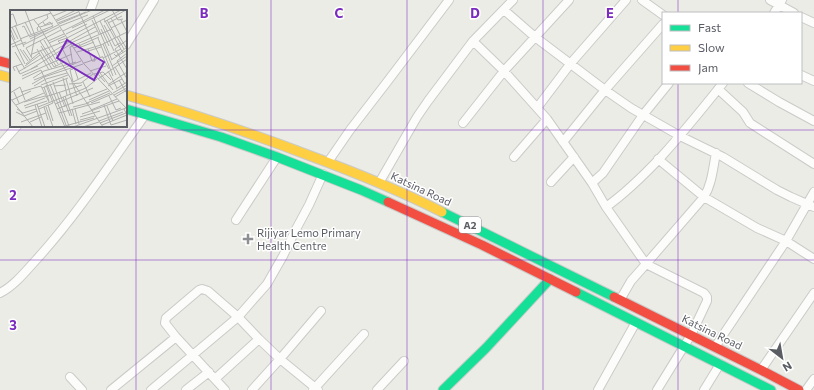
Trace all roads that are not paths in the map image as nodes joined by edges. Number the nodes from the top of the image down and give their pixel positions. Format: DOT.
graph roads {
  1 [pos="94,0"];
  2 [pos="154,0"];
  3 [pos="513,0"];
  4 [pos="569,0"];
  5 [pos="626,0"];
  6 [pos="642,0"];
  7 [pos="770,0"];
  8 [pos="445,1"];
  9 [pos="781,2"];
  10 [pos="654,3"];
  11 [pos="90,10"];
  12 [pos="504,10"];
  13 [pos="775,12"];
  14 [pos="793,12"];
  15 [pos="662,14"];
  16 [pos="802,17"];
  17 [pos="814,23"];
  18 [pos="662,25"];
  19 [pos="535,37"];
  20 [pos="473,41"];
  21 [pos="127,42"];
  22 [pos="0,61"];
  23 [pos="571,63"];
  24 [pos="10,64"];
  25 [pos="504,71"];
  26 [pos="0,75"];
  27 [pos="802,75"];
  28 [pos="10,78"];
  29 [pos="814,81"];
  30 [pos="668,84"];
  31 [pos="750,84"];
  32 [pos="721,86"];
  33 [pos="605,90"];
  34 [pos="127,95"];
  35 [pos="537,108"];
  36 [pos="127,109"];
  37 [pos="145,115"];
  38 [pos="643,115"];
  39 [pos="547,119"];
  40 [pos="814,122"];
  41 [pos="464,123"];
  42 [pos="16,127"];
  43 [pos="680,136"];
  44 [pos="2,140"];
  45 [pos="563,142"];
  46 [pos="716,153"];
  47 [pos="277,157"];
  48 [pos="514,157"];
  49 [pos="574,157"];
  50 [pos="658,160"];
  51 [pos="328,162"];
  52 [pos="814,164"];
  53 [pos="323,174"];
  54 [pos="551,182"];
  55 [pos="379,183"];
  56 [pos="592,183"];
  57 [pos="814,192"];
  58 [pos="704,197"];
  59 [pos="811,206"];
  60 [pos="606,207"];
  61 [pos="236,220"];
  62 [pos="786,241"];
  63 [pos="814,259"];
  64 [pos="646,264"];
  65 [pos="550,279"];
  66 [pos="0,293"];
  67 [pos="814,293"];
  68 [pos="620,300"];
  69 [pos="321,311"];
  70 [pos="238,317"];
  71 [pos="636,322"];
  72 [pos="364,334"];
  73 [pos="691,335"];
  74 [pos="176,337"];
  75 [pos="259,339"];
  76 [pos="684,346"];
  77 [pos="715,347"];
  78 [pos="192,355"];
  79 [pos="280,359"];
  80 [pos="404,361"];
  81 [pos="720,364"];
  82 [pos="761,370"];
  83 [pos="208,372"];
  84 [pos="70,377"];
  85 [pos="814,378"];
  86 [pos="215,379"];
  87 [pos="316,389"];
  88 [pos="82,390"];
  89 [pos="111,390"];
  90 [pos="151,390"];
  91 [pos="186,390"];
  92 [pos="225,390"];
  93 [pos="252,390"];
  94 [pos="377,390"];
  95 [pos="443,390"];
  96 [pos="598,390"];
  97 [pos="657,390"];
  98 [pos="704,390"];
  99 [pos="771,390"];
  100 [pos="799,390"];
  101 [pos="806,390"];
  1 -- 11 [label="street"];
  2 -- 21 [label="street"];
  3 -- 12 [label="street"];
  4 -- 19 [label="street"];
  5 -- 23 [label="street"];
  6 -- 10 [label="street"];
  7 -- 9 [label="street"];
  8 -- 51 [label="street"];
  9 -- 13 [label="street"];
  9 -- 14 [label="street"];
  10 -- 15 [label="street"];
  12 -- 19 [label="street"];
  12 -- 20 [label="street"];
  16 -- 17 [label="street"];
  18 -- 33 [label="street"];
  19 -- 23 [label="street"];
  19 -- 25 [label="street"];
  20 -- 25 [label="street"];
  20 -- 55 [label="street"];
  22 -- 24 [label="main road"];
  23 -- 33 [label="street"];
  23 -- 35 [label="street"];
  25 -- 35 [label="street"];
  25 -- 41 [label="street"];
  26 -- 28 [label="main road"];
  27 -- 29 [label="street"];
  30 -- 38 [label="street"];
  31 -- 40 [label="street"];
  32 -- 43 [label="street"];
  32 -- 52 [label="street"];
  33 -- 38 [label="street"];
  33 -- 45 [label="street"];
  34 -- 51 [label="main road, Katsina Road / A2"];
  35 -- 39 [label="street"];
  36 -- 37 [label="main road, A2"];
  37 -- 47 [label="main road, A2"];
  37 -- 66 [label="street"];
  38 -- 43 [label="street"];
  38 -- 56 [label="street"];
  39 -- 45 [label="street"];
  39 -- 48 [label="street"];
  42 -- 44 [label="street"];
  43 -- 46 [label="street"];
  43 -- 50 [label="street"];
  45 -- 49 [label="street"];
  46 -- 58 [label="street"];
  46 -- 59 [label="street"];
  47 -- 53 [label="main road, A2"];
  47 -- 61 [label="street"];
  49 -- 54 [label="street"];
  49 -- 56 [label="street"];
  50 -- 58 [label="street"];
  50 -- 60 [label="street"];
  51 -- 55 [label="main road, Katsina Road / A2"];
  53 -- 65 [label="main road, A2"];
  53 -- 70 [label="street"];
  55 -- 68 [label="main road, Katsina Road / A2"];
  56 -- 60 [label="street"];
  57 -- 59 [label="street"];
  58 -- 62 [label="street"];
  58 -- 64 [label="street"];
  59 -- 62 [label="street"];
  60 -- 64 [label="street"];
  62 -- 63 [label="street"];
  62 -- 77 [label="street"];
  64 -- 68 [label="street"];
  64 -- 73 [label="street"];
  65 -- 71 [label="main road, A2"];
  65 -- 95 [label="main road"];
  67 -- 82 [label="street"];
  68 -- 73 [label="main road, Katsina Road / A2"];
  69 -- 79 [label="street"];
  70 -- 74 [label="street"];
  70 -- 75 [label="street"];
  70 -- 78 [label="street"];
  71 -- 76 [label="main road, A2"];
  71 -- 96 [label="street"];
  72 -- 87 [label="street"];
  73 -- 76 [label="street"];
  73 -- 77 [label="main road, Katsina Road / A2"];
  74 -- 78 [label="street"];
  74 -- 89 [label="street"];
  75 -- 79 [label="street"];
  75 -- 86 [label="street"];
  76 -- 81 [label="main road, A2"];
  76 -- 97 [label="street"];
  77 -- 82 [label="main road, Katsina Road / A2"];
  78 -- 83 [label="street"];
  78 -- 90 [label="street"];
  79 -- 87 [label="street"];
  79 -- 93 [label="street"];
  80 -- 94 [label="street"];
  81 -- 98 [label="street"];
  81 -- 99 [label="main road, A2"];
  82 -- 100 [label="main road, Katsina Road / A2"];
  83 -- 86 [label="street"];
  83 -- 91 [label="street"];
  84 -- 88 [label="street"];
  85 -- 101 [label="street"];
  86 -- 92 [label="street"];
}
